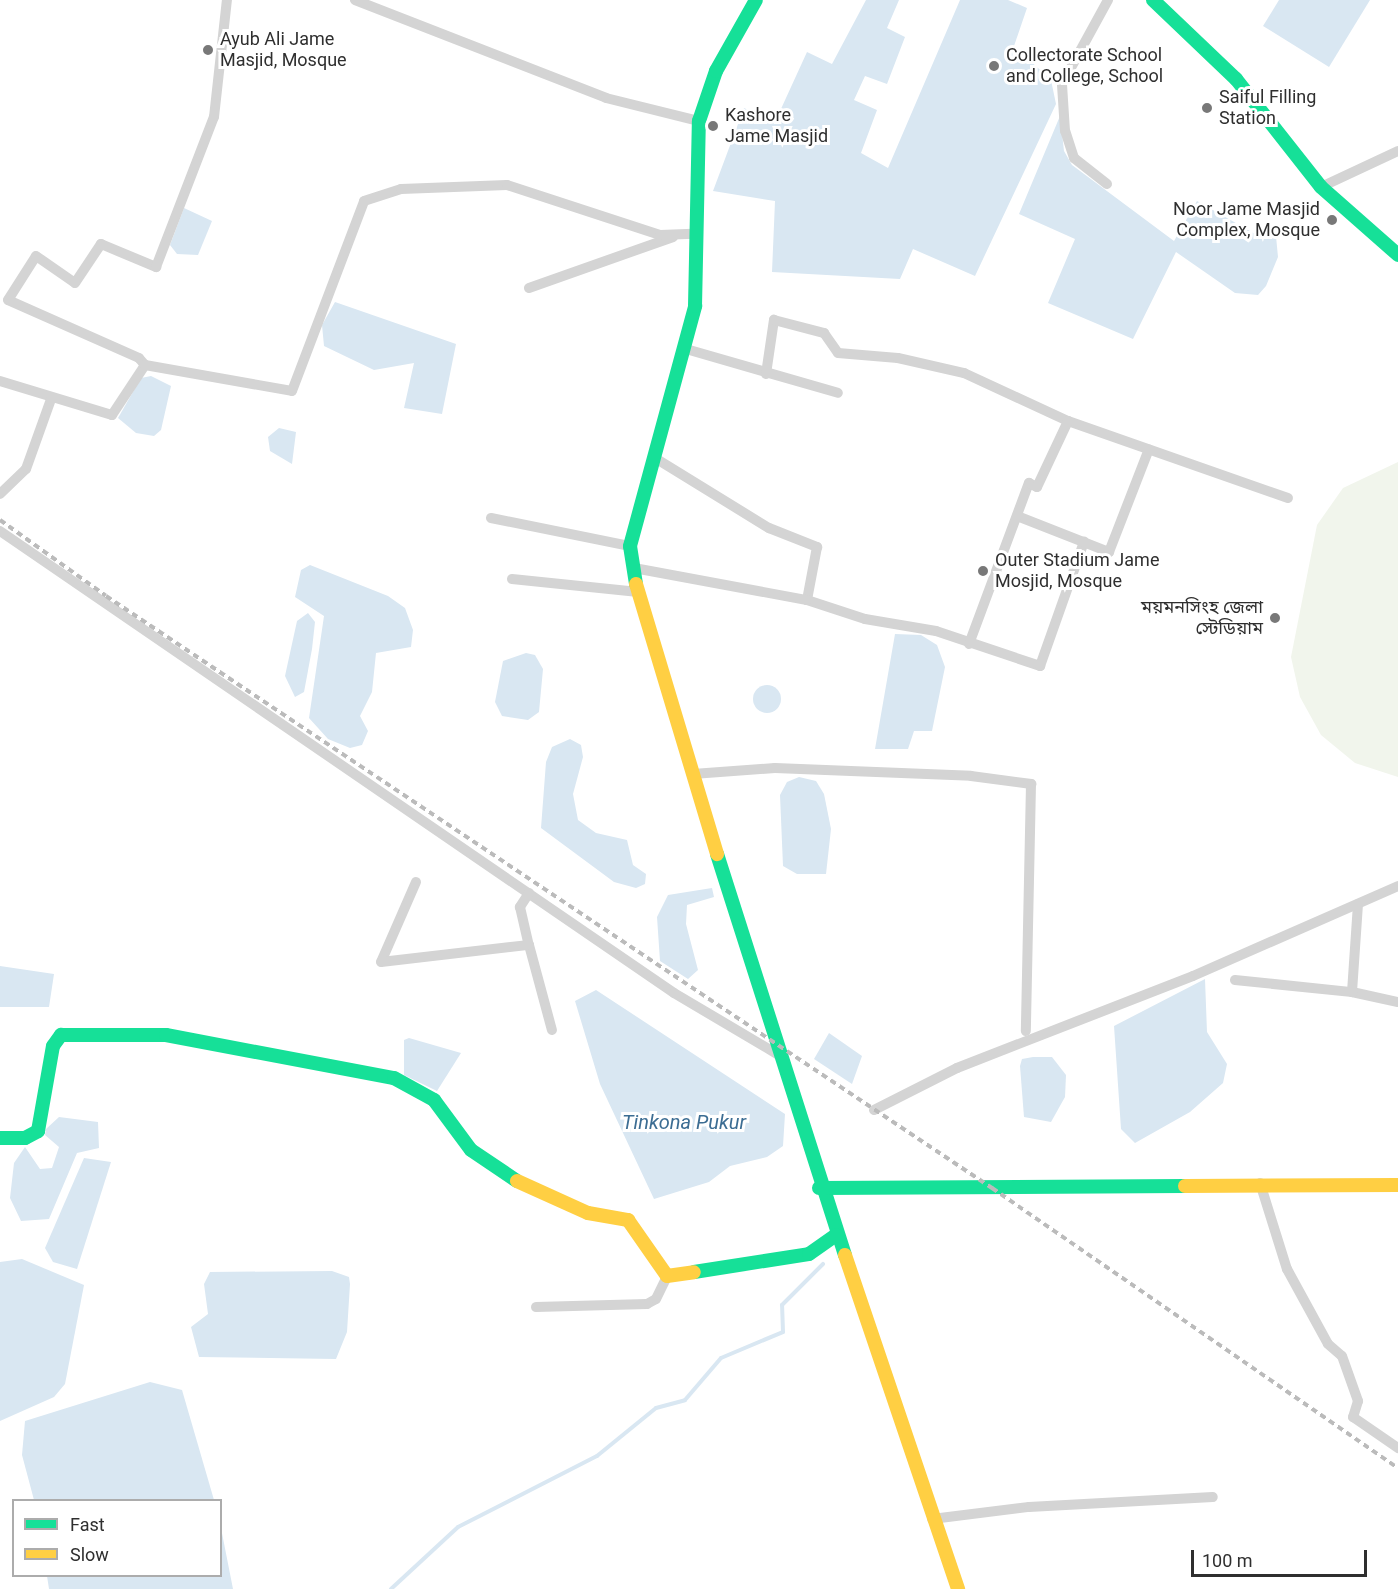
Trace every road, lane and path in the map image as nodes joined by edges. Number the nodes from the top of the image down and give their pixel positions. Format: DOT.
graph roads {
  1 [pos="227,0"];
  2 [pos="355,0"];
  3 [pos="756,0"];
  4 [pos="1108,0"];
  5 [pos="1153,0"];
  6 [pos="699,122"];
  7 [pos="1398,151"];
  8 [pos="1107,184"];
  9 [pos="1321,186"];
  10 [pos="693,234"];
  11 [pos="678,235"];
  12 [pos="1398,255"];
  13 [pos="529,288"];
  14 [pos="686,349"];
  15 [pos="145,365"];
  16 [pos="766,374"];
  17 [pos="0,381"];
  18 [pos="838,393"];
  19 [pos="51,399"];
  20 [pos="1068,421"];
  21 [pos="1149,449"];
  22 [pos="655,458"];
  23 [pos="0,494"];
  24 [pos="1288,498"];
  25 [pos="1017,516"];
  26 [pos="491,518"];
  27 [pos="0,531"];
  28 [pos="1084,542"];
  29 [pos="630,546"];
  30 [pos="634,568"];
  31 [pos="512,579"];
  32 [pos="638,592"];
  33 [pos="807,600"];
  34 [pos="969,644"];
  35 [pos="693,774"];
  36 [pos="416,882"];
  37 [pos="1398,886"];
  38 [pos="529,893"];
  39 [pos="1358,904"];
  40 [pos="529,945"];
  41 [pos="1235,980"];
  42 [pos="1352,992"];
  43 [pos="1398,1002"];
  44 [pos="552,1030"];
  45 [pos="1026,1031"];
  46 [pos="777,1054"];
  47 [pos="874,1110"];
  48 [pos="0,1138"];
  49 [pos="1260,1183"];
  50 [pos="1398,1185"];
  51 [pos="819,1188"];
  52 [pos="836,1235"];
  53 [pos="667,1276"];
  54 [pos="536,1307"];
  55 [pos="1398,1448"];
  56 [pos="1213,1497"];
  57 [pos="933,1519"];
  58 [pos="954,1588"];
  1 -- 15 [label="street"];
  2 -- 6 [label="street"];
  3 -- 6 [label="main road"];
  4 -- 8 [label="street"];
  5 -- 9 [label="main road"];
  6 -- 10 [label="main road"];
  7 -- 9 [label="street"];
  9 -- 12 [label="main road"];
  10 -- 11 [label="street"];
  10 -- 14 [label="main road"];
  11 -- 13 [label="street"];
  11 -- 15 [label="street"];
  14 -- 16 [label="street"];
  14 -- 22 [label="main road"];
  15 -- 19 [label="street"];
  16 -- 18 [label="street"];
  16 -- 20 [label="street"];
  17 -- 19 [label="street"];
  19 -- 23 [label="street"];
  20 -- 21 [label="street"];
  20 -- 25 [label="street"];
  21 -- 24 [label="street"];
  21 -- 28 [label="street"];
  22 -- 29 [label="main road"];
  22 -- 33 [label="street"];
  25 -- 28 [label="street"];
  25 -- 34 [label="street"];
  26 -- 29 [label="street"];
  27 -- 38 [label="street"];
  28 -- 34 [label="street"];
  29 -- 30 [label="main road"];
  30 -- 32 [label="main road"];
  30 -- 33 [label="street"];
  31 -- 32 [label="street"];
  32 -- 35 [label="main road"];
  33 -- 34 [label="street"];
  35 -- 45 [label="street"];
  35 -- 46 [label="main road"];
  36 -- 40 [label="street"];
  37 -- 39 [label="street"];
  38 -- 40 [label="street"];
  38 -- 46 [label="street"];
  39 -- 42 [label="street"];
  39 -- 47 [label="street"];
  40 -- 44 [label="street"];
  41 -- 42 [label="street"];
  42 -- 43 [label="street"];
  46 -- 51 [label="main road"];
  48 -- 53 [label="main road"];
  49 -- 50 [label="main road"];
  49 -- 51 [label="main road"];
  49 -- 55 [label="street"];
  51 -- 52 [label="main road"];
  52 -- 53 [label="main road"];
  52 -- 57 [label="main road"];
  53 -- 54 [label="street"];
  56 -- 57 [label="street"];
  57 -- 58 [label="main road"];
}
